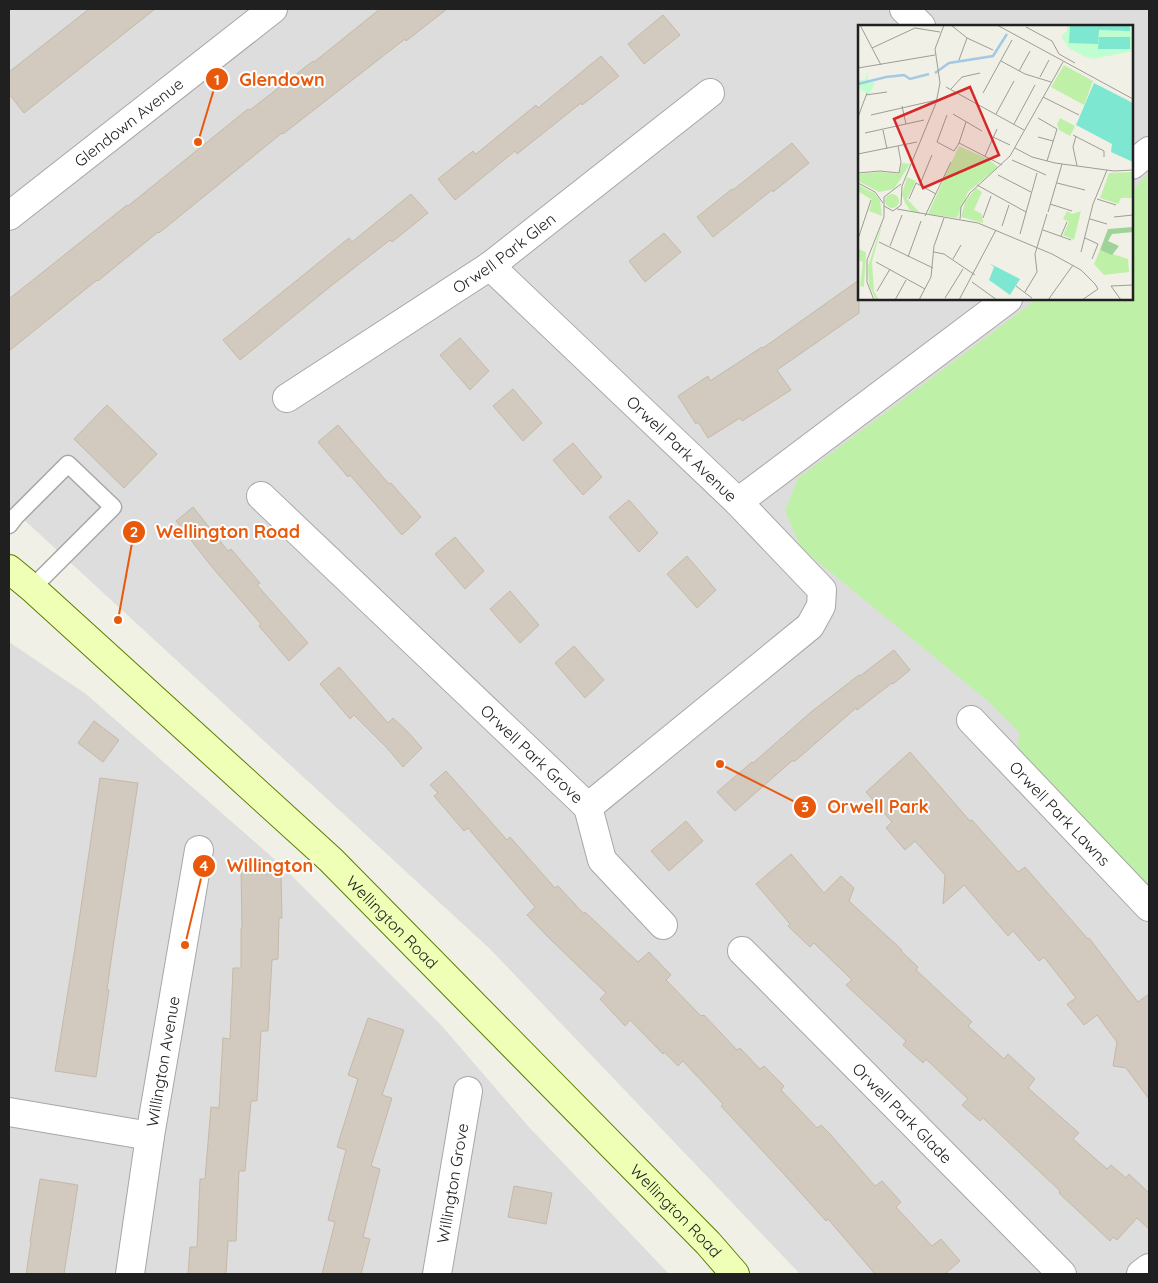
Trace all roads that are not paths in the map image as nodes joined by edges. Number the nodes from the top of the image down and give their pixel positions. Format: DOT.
graph roads {
  1 [pos="273,9"];
  2 [pos="904,9"];
  3 [pos="920,25"];
  4 [pos="710,93"];
  5 [pos="1149,151"];
  6 [pos="1133,164"];
  7 [pos="9,216"];
  8 [pos="490,266"];
  9 [pos="1007,300"];
  10 [pos="287,398"];
  11 [pos="261,496"];
  12 [pos="738,502"];
  13 [pos="9,525"];
  14 [pos="9,569"];
  15 [pos="32,588"];
  16 [pos="971,720"];
  17 [pos="588,807"];
  18 [pos="199,850"];
  19 [pos="1149,907"];
  20 [pos="663,925"];
  21 [pos="742,951"];
  22 [pos="468,1091"];
  23 [pos="9,1112"];
  24 [pos="150,1136"];
  25 [pos="1149,1268"];
  26 [pos="130,1274"];
  27 [pos="437,1274"];
  28 [pos="735,1274"];
  29 [pos="1062,1274"];
  30 [pos="1141,1274"];
  1 -- 7 [label="street, Glendown Avenue"];
  2 -- 3 [label="street"];
  4 -- 8 [label="street, Orwell Park Glen"];
  5 -- 6 [label="street"];
  8 -- 10 [label="street, Orwell Park Glen"];
  8 -- 12 [label="street, Orwell Park Avenue"];
  9 -- 12 [label="street, Orwell Park Avenue"];
  11 -- 17 [label="street, Orwell Park Grove"];
  12 -- 17 [label="street, Orwell Park Grove"];
  13 -- 15 [label="lane"];
  14 -- 15 [label="street, Wellington Road"];
  15 -- 28 [label="street, Wellington Road"];
  16 -- 19 [label="street, Orwell Park Lawns"];
  17 -- 20 [label="street"];
  18 -- 24 [label="street, Willington Avenue"];
  21 -- 29 [label="street, Orwell Park Glade"];
  22 -- 27 [label="street, Willington Grove"];
  23 -- 24 [label="street"];
  24 -- 26 [label="street, Willington Avenue"];
  25 -- 30 [label="street"];
}
